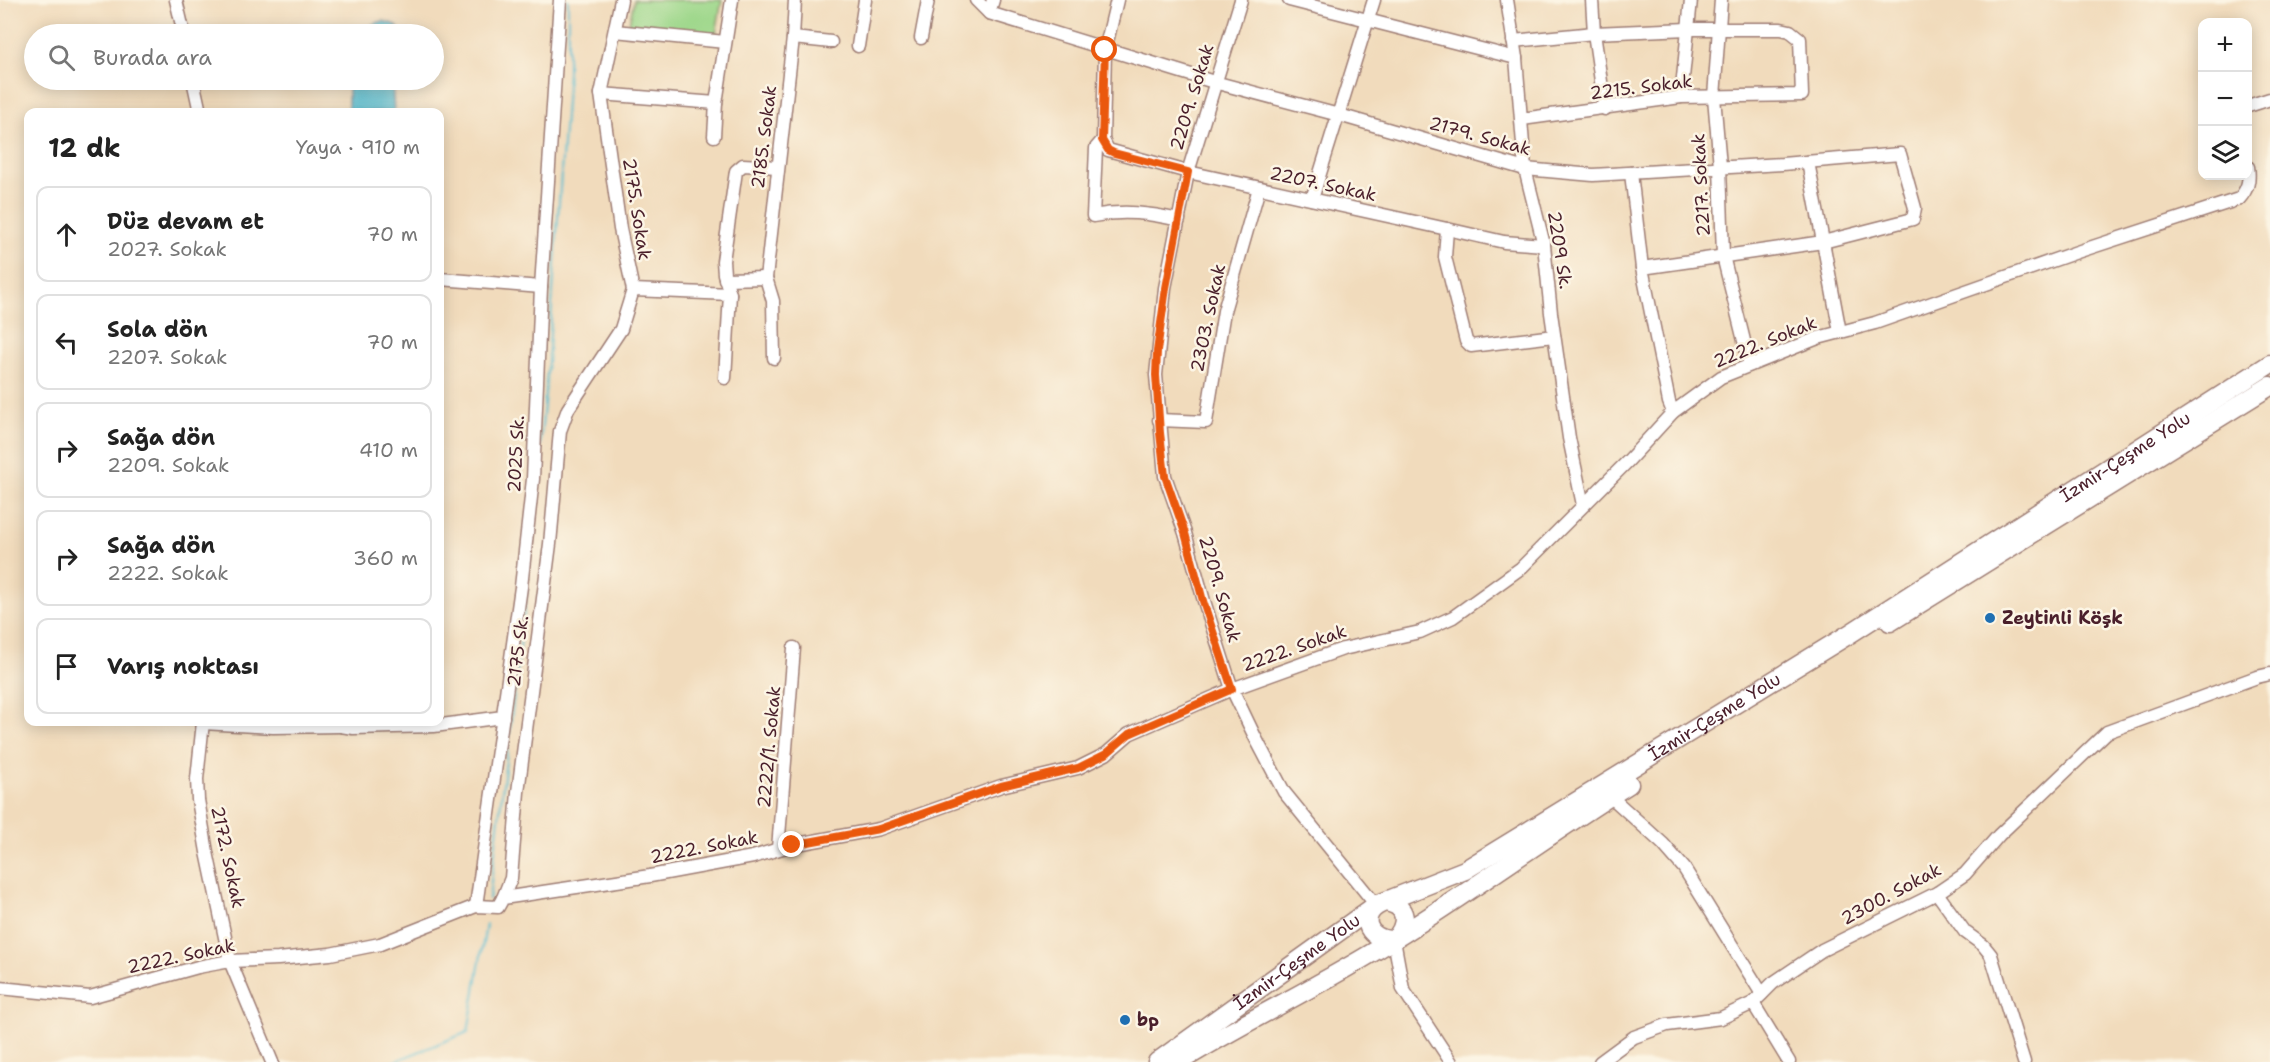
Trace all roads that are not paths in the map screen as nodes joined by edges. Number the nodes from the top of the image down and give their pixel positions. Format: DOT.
graph roads {
  1 [pos="176,0"];
  2 [pos="560,0"];
  3 [pos="621,0"];
  4 [pos="732,0"];
  5 [pos="795,0"];
  6 [pos="865,0"];
  7 [pos="928,0"];
  8 [pos="976,0"];
  9 [pos="993,0"];
  10 [pos="1117,0"];
  11 [pos="1241,0"];
  12 [pos="1289,0"];
  13 [pos="1374,0"];
  14 [pos="1508,0"];
  15 [pos="1592,0"];
  16 [pos="1691,0"];
  17 [pos="1720,0"];
  18 [pos="989,13"];
  19 [pos="1368,20"];
  20 [pos="182,24"];
  21 [pos="1688,29"];
  22 [pos="615,31"];
  23 [pos="1718,31"];
  24 [pos="1594,33"];
  25 [pos="793,38"];
  26 [pos="921,38"];
  27 [pos="1513,41"];
  28 [pos="725,42"];
  29 [pos="831,42"];
  30 [pos="858,46"];
  31 [pos="1105,50"];
  32 [pos="1516,58"];
  33 [pos="1214,82"];
  34 [pos="195,90"];
  35 [pos="601,94"];
  36 [pos="1681,97"];
  37 [pos="1714,98"];
  38 [pos="2270,99"];
  39 [pos="716,103"];
  40 [pos="2252,104"];
  41 [pos="199,108"];
  42 [pos="1605,109"];
  43 [pos="1339,115"];
  44 [pos="1521,119"];
  45 [pos="714,136"];
  46 [pos="1102,140"];
  47 [pos="1808,162"];
  48 [pos="1720,166"];
  49 [pos="778,167"];
  50 [pos="1525,169"];
  51 [pos="1188,172"];
  52 [pos="1631,173"];
  53 [pos="2248,180"];
  54 [pos="1259,188"];
  55 [pos="1312,199"];
  56 [pos="1179,220"];
  57 [pos="1447,230"];
  58 [pos="1823,242"];
  59 [pos="1544,245"];
  60 [pos="1723,256"];
  61 [pos="1642,268"];
  62 [pos="444,279"];
  63 [pos="725,279"];
  64 [pos="766,279"];
  65 [pos="541,286"];
  66 [pos="633,290"];
  67 [pos="730,294"];
  68 [pos="1840,332"];
  69 [pos="1554,336"];
  70 [pos="774,358"];
  71 [pos="2270,364"];
  72 [pos="1750,365"];
  73 [pos="725,378"];
  74 [pos="2270,386"];
  75 [pos="568,409"];
  76 [pos="1672,412"];
  77 [pos="1159,420"];
  78 [pos="1583,505"];
  79 [pos="794,648"];
  80 [pos="2270,674"];
  81 [pos="1232,689"];
  82 [pos="503,717"];
  83 [pos="444,725"];
  84 [pos="203,726"];
  85 [pos="259,726"];
  86 [pos="296,726"];
  87 [pos="348,726"];
  88 [pos="434,726"];
  89 [pos="1610,796"];
  90 [pos="778,849"];
  91 [pos="1937,893"];
  92 [pos="503,898"];
  93 [pos="1376,905"];
  94 [pos="476,906"];
  95 [pos="1394,940"];
  96 [pos="230,961"];
  97 [pos="0,988"];
  98 [pos="1757,999"];
  99 [pos="272,1062"];
  100 [pos="1157,1062"];
  101 [pos="1179,1062"];
  102 [pos="1451,1062"];
  103 [pos="1600,1062"];
  104 [pos="1789,1062"];
  105 [pos="2024,1062"];
  1 -- 20 [label="street"];
  2 -- 65 [label="street, 2025 Sk."];
  3 -- 22 [label="street, 2175. Sokak"];
  4 -- 28 [label="street"];
  5 -- 25 [label="street, 2185. Sokak"];
  6 -- 30 [label="street"];
  7 -- 26 [label="street"];
  8 -- 18 [label="street"];
  9 -- 18 [label="street"];
  10 -- 31 [label="street"];
  11 -- 33 [label="street, 2209. Sokak"];
  12 -- 19 [label="street"];
  13 -- 19 [label="street"];
  14 -- 27 [label="street, 2209 Sk."];
  15 -- 24 [label="street"];
  16 -- 21 [label="street"];
  17 -- 23 [label="street, 2217. Sokak"];
  18 -- 31 [label="street, 2179. Sokak"];
  19 -- 32 [label="street"];
  19 -- 43 [label="street"];
  21 -- 23 [label="street"];
  21 -- 24 [label="street"];
  21 -- 36 [label="street"];
  22 -- 28 [label="street"];
  22 -- 35 [label="street, 2175. Sokak"];
  23 -- 37 [label="street, 2217. Sokak"];
  23 -- 37 [label="street, 2215. Sokak"];
  24 -- 27 [label="street"];
  24 -- 42 [label="street"];
  25 -- 29 [label="street"];
  25 -- 49 [label="street, 2185. Sokak"];
  27 -- 32 [label="street, 2209 Sk."];
  28 -- 39 [label="street"];
  31 -- 33 [label="street, 2179. Sokak"];
  31 -- 46 [label="street"];
  32 -- 44 [label="street, 2209 Sk."];
  33 -- 43 [label="street, 2179. Sokak"];
  33 -- 51 [label="street, 2209. Sokak"];
  34 -- 41 [label="street"];
  35 -- 39 [label="street"];
  35 -- 66 [label="street, 2175. Sokak"];
  36 -- 37 [label="street, 2215. Sokak"];
  36 -- 42 [label="street, 2215. Sokak"];
  37 -- 48 [label="street, 2217. Sokak"];
  38 -- 40 [label="street"];
  39 -- 45 [label="street"];
  42 -- 44 [label="street, 2215. Sokak"];
  43 -- 50 [label="street, 2179. Sokak"];
  43 -- 55 [label="street"];
  44 -- 50 [label="street, 2209 Sk."];
  46 -- 51 [label="street, 2207. Sokak"];
  46 -- 56 [label="street"];
  47 -- 48 [label="street, 2179. Sokak"];
  47 -- 58 [label="street"];
  47 -- 58 [label="street, 2179. Sokak"];
  48 -- 52 [label="street, 2179. Sokak"];
  48 -- 60 [label="street, 2217. Sokak"];
  49 -- 63 [label="street"];
  49 -- 64 [label="street, 2185. Sokak"];
  50 -- 52 [label="street, 2179. Sokak"];
  50 -- 59 [label="street, 2209 Sk."];
  51 -- 54 [label="street, 2207. Sokak"];
  51 -- 56 [label="street, 2209. Sokak"];
  52 -- 61 [label="street"];
  53 -- 68 [label="street, 2222. Sokak"];
  54 -- 55 [label="street, 2207. Sokak"];
  54 -- 77 [label="street, 2303. Sokak"];
  55 -- 57 [label="street, 2207. Sokak"];
  56 -- 77 [label="street, 2209. Sokak"];
  57 -- 59 [label="street, 2207. Sokak"];
  57 -- 69 [label="street"];
  58 -- 60 [label="street"];
  58 -- 68 [label="street"];
  59 -- 69 [label="street, 2209 Sk."];
  60 -- 61 [label="street"];
  60 -- 72 [label="street, 2217. Sokak"];
  61 -- 76 [label="street"];
  62 -- 65 [label="street"];
  63 -- 64 [label="street"];
  63 -- 67 [label="street"];
  64 -- 70 [label="street, 2185. Sokak"];
  65 -- 82 [label="street, 2025 Sk."];
  66 -- 67 [label="street"];
  66 -- 75 [label="street, 2175. Sokak"];
  67 -- 73 [label="street"];
  68 -- 72 [label="street, 2222. Sokak"];
  69 -- 78 [label="street, 2209 Sk."];
  71 -- 93 [label="highway, İzmir-Çeşme Yolu"];
  72 -- 76 [label="street, 2222. Sokak"];
  74 -- 89 [label="highway, İzmir-Çeşme Yolu"];
  75 -- 92 [label="street, 2175 Sk."];
  76 -- 78 [label="street, 2222. Sokak"];
  77 -- 81 [label="street, 2209. Sokak"];
  78 -- 81 [label="street, 2222. Sokak"];
  79 -- 90 [label="street, 2222/1. Sokak"];
  80 -- 91 [label="street, 2300. Sokak"];
  81 -- 90 [label="street, 2222. Sokak"];
  81 -- 93 [label="street, 2209. Sokak"];
  82 -- 83 [label="street"];
  82 -- 94 [label="street, 2025 Sk."];
  84 -- 96 [label="street, 2172. Sokak"];
  85 -- 86 [label="street"];
  87 -- 88 [label="street"];
  89 -- 95 [label="highway, İzmir-Çeşme Yolu"];
  89 -- 98 [label="street"];
  90 -- 92 [label="street, 2222. Sokak"];
  91 -- 98 [label="street, 2300. Sokak"];
  91 -- 105 [label="street"];
  92 -- 94 [label="street, 2222. Sokak"];
  93 -- 95 [label="highway"];
  93 -- 95 [label="highway"];
  93 -- 100 [label="highway, İzmir-Çeşme Yolu"];
  94 -- 96 [label="street, 2222. Sokak"];
  95 -- 101 [label="highway, İzmir-Çeşme Yolu"];
  95 -- 102 [label="street"];
  96 -- 97 [label="street, 2222. Sokak"];
  96 -- 99 [label="street, 2172. Sokak"];
  98 -- 103 [label="street, 2300. Sokak"];
  98 -- 104 [label="street"];
}
